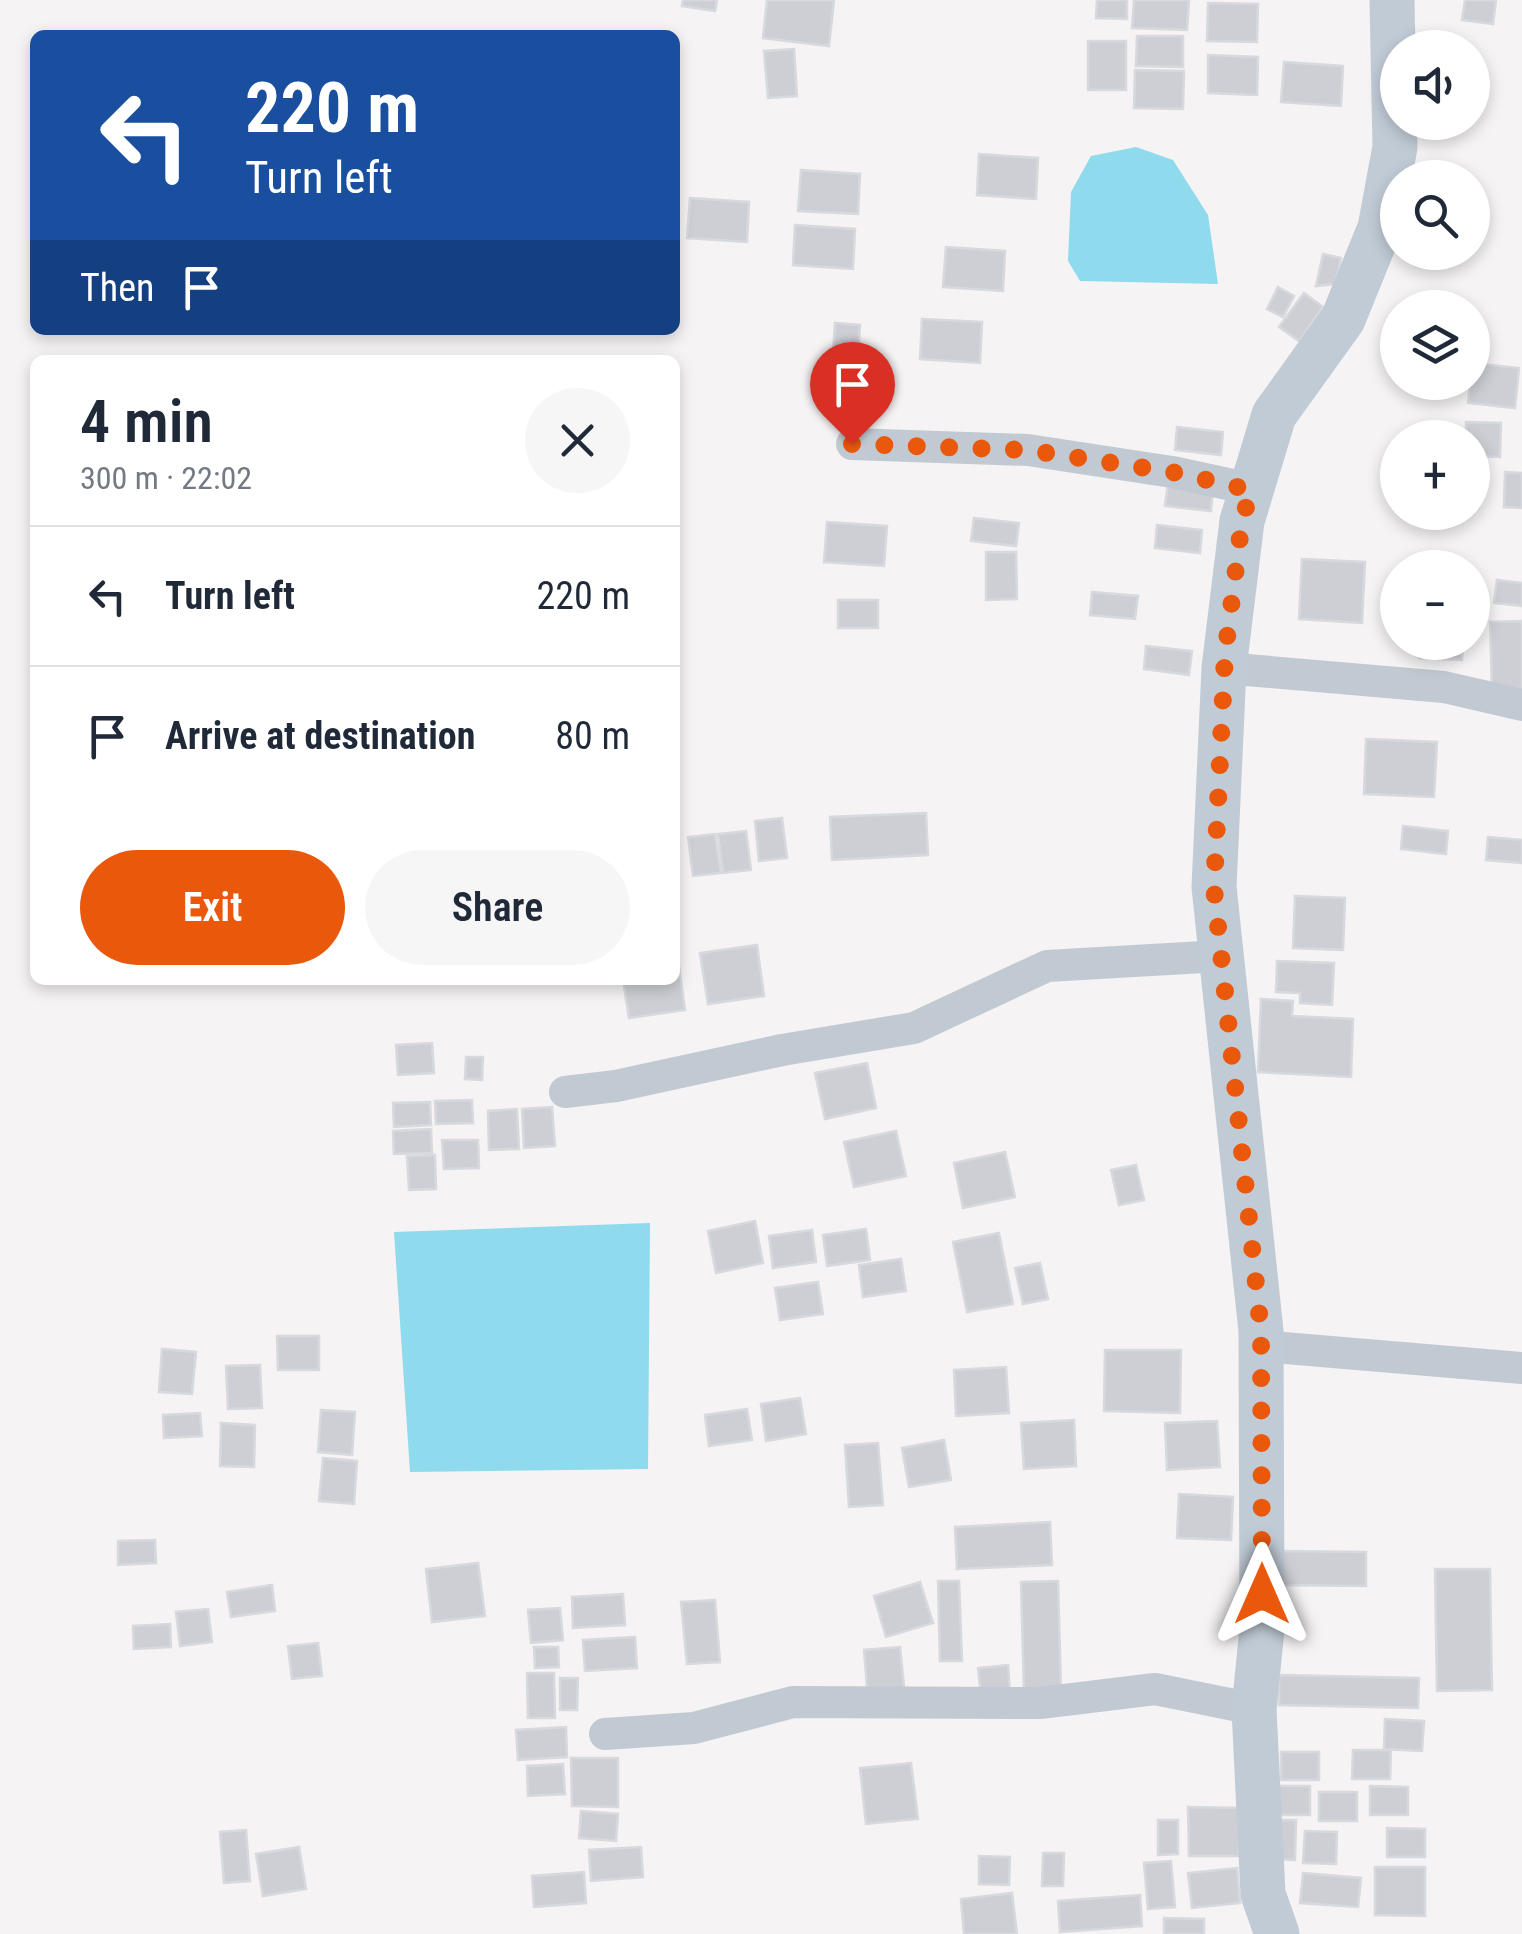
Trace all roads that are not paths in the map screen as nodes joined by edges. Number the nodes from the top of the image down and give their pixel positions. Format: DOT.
graph roads {
  1 [pos="1392,0"];
  2 [pos="852,444"];
  3 [pos="1251,490"];
  4 [pos="1224,668"];
  5 [pos="1522,706"];
  6 [pos="1221,956"];
  7 [pos="565,1092"];
  8 [pos="1261,1346"];
  9 [pos="1522,1368"];
  10 [pos="1254,1709"];
  11 [pos="606,1734"];
  12 [pos="1277,1934"];
  1 -- 3 [label="street"];
  2 -- 3 [label="street"];
  3 -- 4 [label="street"];
  4 -- 5 [label="street"];
  4 -- 6 [label="street"];
  6 -- 7 [label="street"];
  6 -- 8 [label="street"];
  8 -- 9 [label="street"];
  8 -- 10 [label="street"];
  10 -- 11 [label="street"];
  10 -- 12 [label="street"];
}
